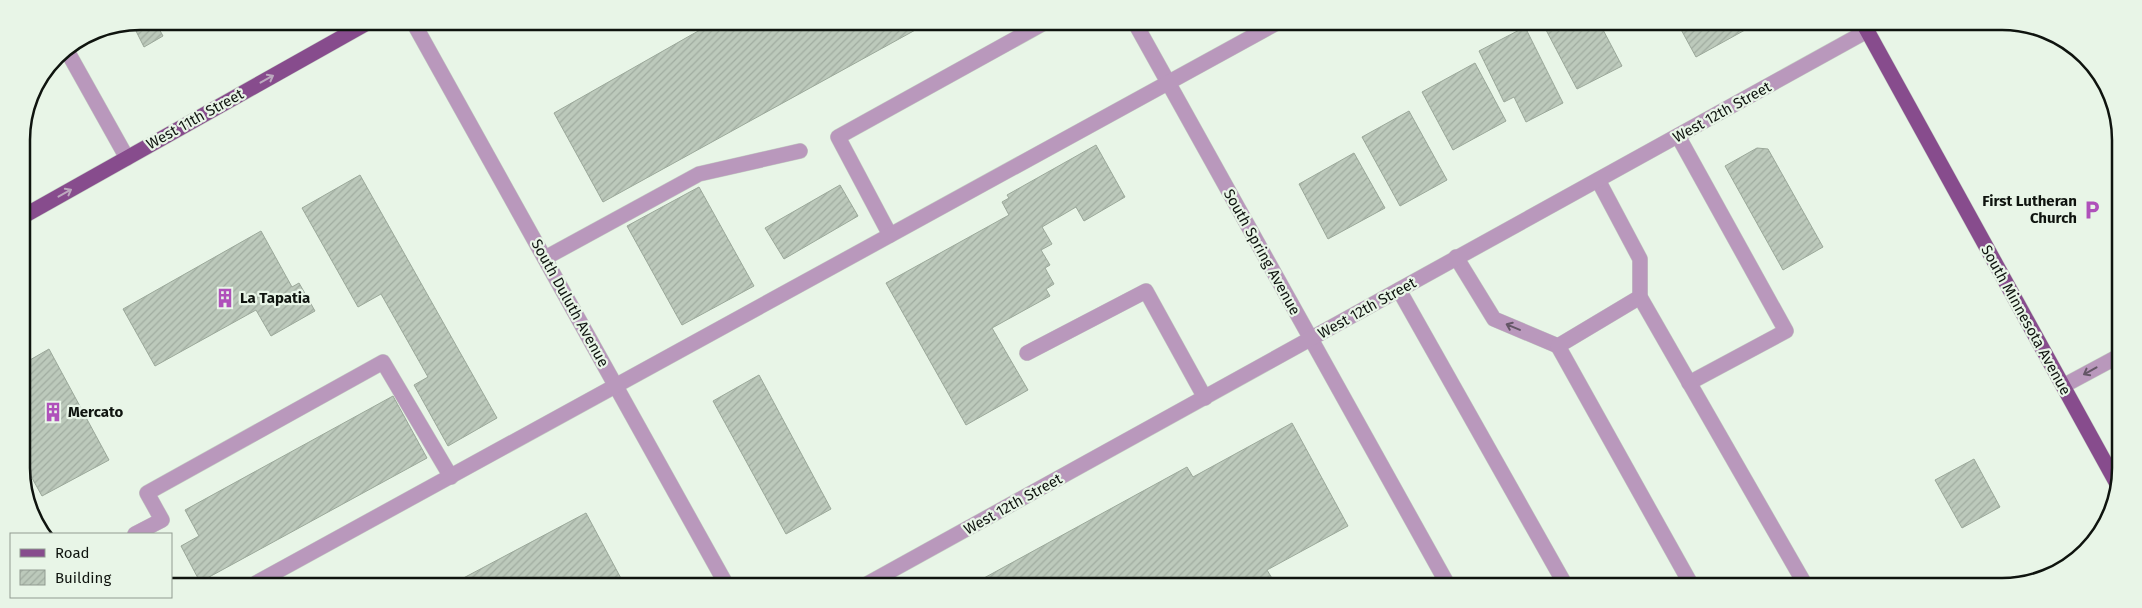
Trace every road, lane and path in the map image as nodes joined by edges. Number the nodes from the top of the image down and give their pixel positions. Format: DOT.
graph roads {
  1 [pos="355,30"];
  2 [pos="417,30"];
  3 [pos="1031,30"];
  4 [pos="1139,30"];
  5 [pos="1264,30"];
  6 [pos="1862,30"];
  7 [pos="1866,30"];
  8 [pos="70,56"];
  9 [pos="1167,82"];
  10 [pos="1678,136"];
  11 [pos="800,151"];
  12 [pos="127,158"];
  13 [pos="1598,180"];
  14 [pos="30,212"];
  15 [pos="890,235"];
  16 [pos="1456,257"];
  17 [pos="545,258"];
  18 [pos="1399,290"];
  19 [pos="1640,297"];
  20 [pos="1310,340"];
  21 [pos="1558,346"];
  22 [pos="1028,353"];
  23 [pos="2112,360"];
  24 [pos="1689,383"];
  25 [pos="616,386"];
  26 [pos="2063,386"];
  27 [pos="1205,398"];
  28 [pos="2112,474"];
  29 [pos="451,477"];
  30 [pos="137,533"];
  31 [pos="265,578"];
  32 [pos="723,578"];
  33 [pos="878,578"];
  34 [pos="1444,578"];
  35 [pos="1561,578"];
  36 [pos="1688,578"];
  37 [pos="1801,578"];
  12 -- 1 [label="main road, West 11th Street, one-way"];
  2 -- 17 [label="street, South Duluth Avenue"];
  3 -- 15 [label="street"];
  4 -- 9 [label="street, South Spring Avenue"];
  5 -- 9 [label="street"];
  6 -- 10 [label="street, West 12th Street"];
  7 -- 26 [label="main road, South Minnesota Avenue"];
  8 -- 12 [label="street"];
  9 -- 15 [label="street"];
  9 -- 20 [label="street, South Spring Avenue"];
  10 -- 13 [label="street, West 12th Street"];
  10 -- 24 [label="street"];
  11 -- 17 [label="street"];
  14 -- 12 [label="main road, West 11th Street, one-way"];
  13 -- 16 [label="street, West 12th Street"];
  13 -- 19 [label="street"];
  15 -- 25 [label="street"];
  16 -- 18 [label="street, West 12th Street"];
  21 -- 16 [label="street, one-way"];
  17 -- 25 [label="street, South Duluth Avenue"];
  18 -- 20 [label="street, West 12th Street"];
  18 -- 35 [label="street"];
  19 -- 21 [label="street"];
  19 -- 24 [label="street"];
  20 -- 27 [label="street, West 12th Street"];
  20 -- 34 [label="street, South Spring Avenue"];
  21 -- 36 [label="street"];
  22 -- 27 [label="street"];
  23 -- 26 [label="street, one-way"];
  24 -- 37 [label="street"];
  25 -- 29 [label="street"];
  25 -- 32 [label="street, South Duluth Avenue"];
  26 -- 28 [label="main road, South Minnesota Avenue"];
  27 -- 33 [label="street, West 12th Street"];
  29 -- 30 [label="street"];
  29 -- 31 [label="street"];
}
